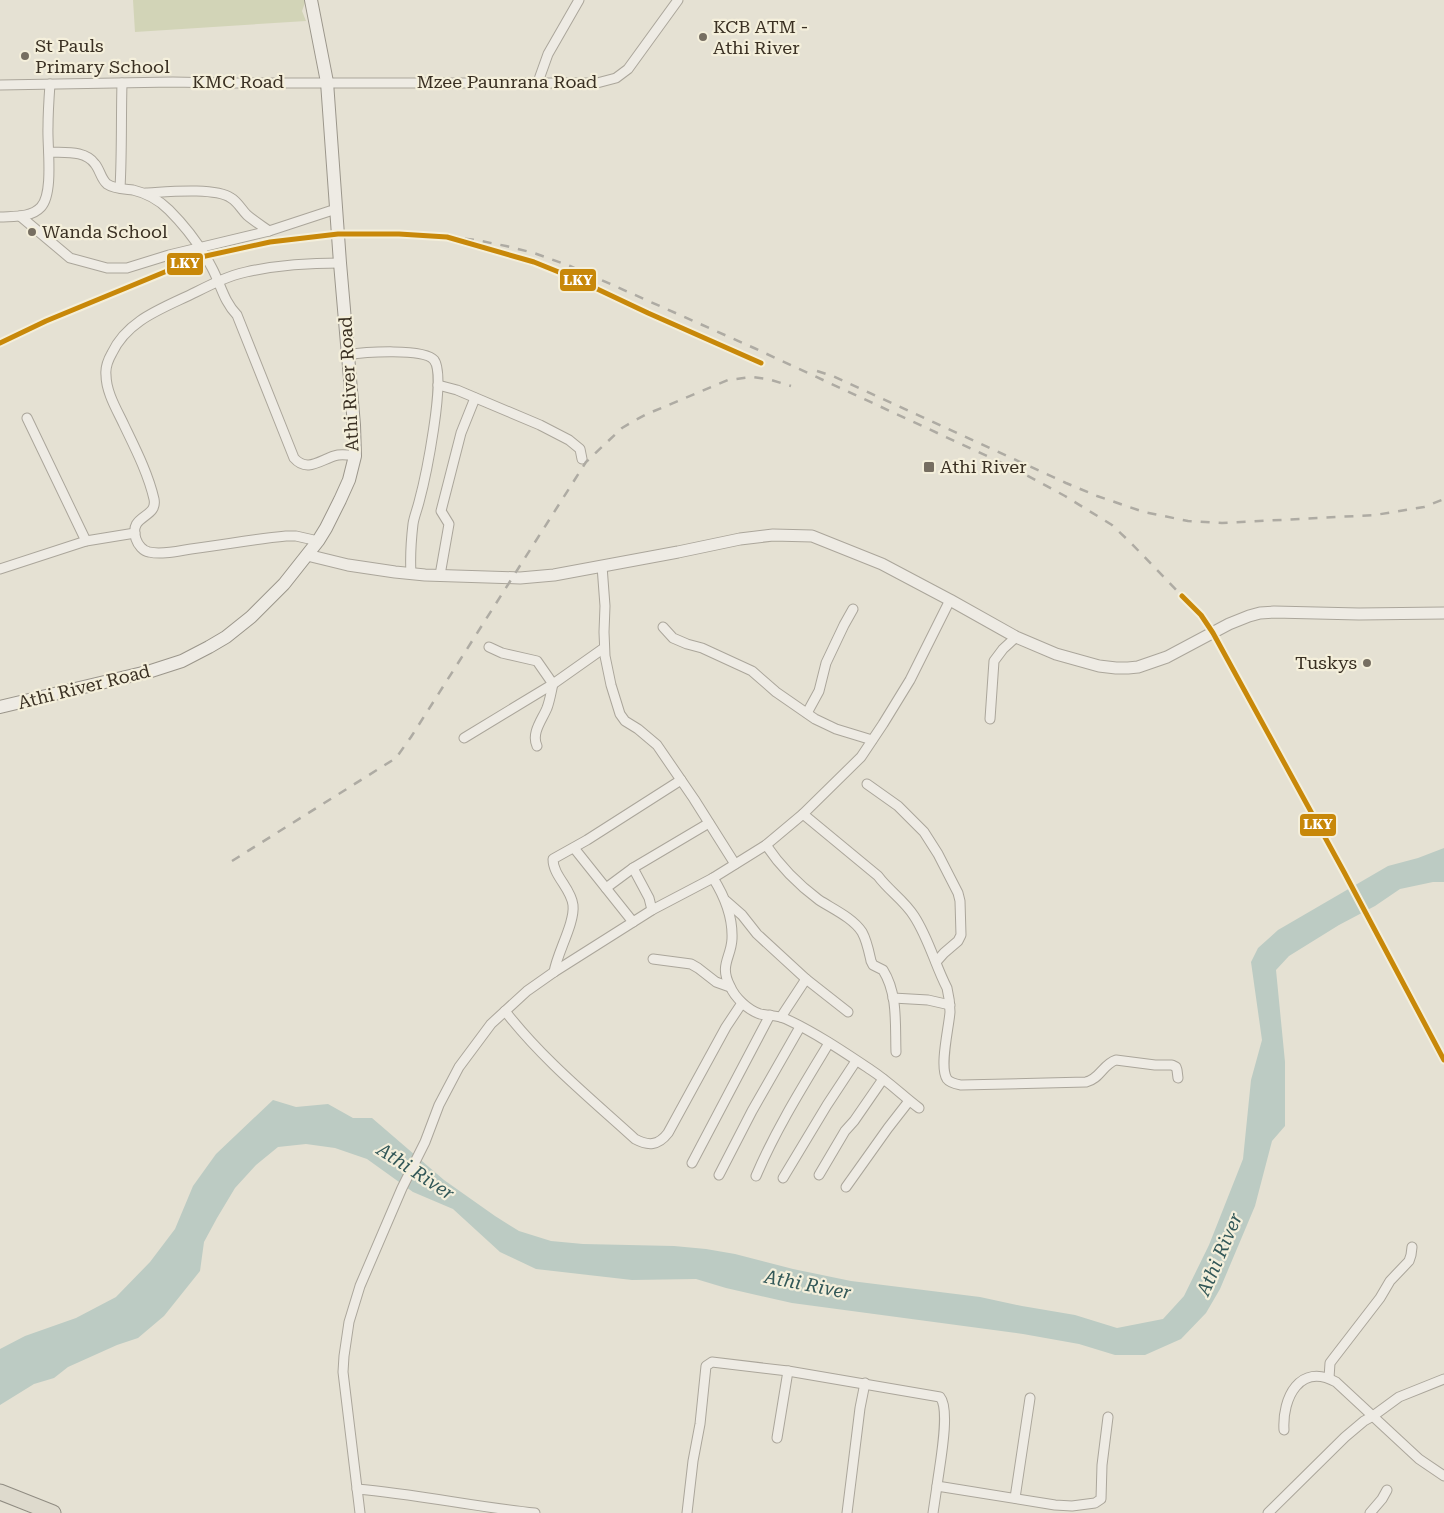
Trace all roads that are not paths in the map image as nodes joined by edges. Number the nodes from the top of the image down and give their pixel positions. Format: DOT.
graph roads {
  1 [pos="311,0"];
  2 [pos="579,0"];
  3 [pos="678,0"];
  4 [pos="326,82"];
  5 [pos="538,82"];
  6 [pos="122,83"];
  7 [pos="50,84"];
  8 [pos="0,85"];
  9 [pos="49,152"];
  10 [pos="120,188"];
  11 [pos="144,193"];
  12 [pos="336,209"];
  13 [pos="20,216"];
  14 [pos="0,217"];
  15 [pos="269,231"];
  16 [pos="200,247"];
  17 [pos="340,262"];
  18 [pos="218,281"];
  19 [pos="348,354"];
  20 [pos="438,384"];
  21 [pos="475,398"];
  22 [pos="27,418"];
  23 [pos="354,456"];
  24 [pos="582,459"];
  25 [pos="135,533"];
  26 [pos="86,541"];
  27 [pos="318,541"];
  28 [pos="307,556"];
  29 [pos="602,566"];
  30 [pos="0,568"];
  31 [pos="411,574"];
  32 [pos="440,575"];
  33 [pos="950,600"];
  34 [pos="853,609"];
  35 [pos="1444,613"];
  36 [pos="663,627"];
  37 [pos="1016,637"];
  38 [pos="489,647"];
  39 [pos="604,648"];
  40 [pos="553,684"];
  41 [pos="0,708"];
  42 [pos="806,713"];
  43 [pos="990,719"];
  44 [pos="464,738"];
  45 [pos="872,740"];
  46 [pos="537,746"];
  47 [pos="681,780"];
  48 [pos="866,784"];
  49 [pos="803,814"];
  50 [pos="709,823"];
  51 [pos="766,845"];
  52 [pos="574,848"];
  53 [pos="735,864"];
  54 [pos="633,868"];
  55 [pos="713,878"];
  56 [pos="606,888"];
  57 [pos="726,901"];
  58 [pos="652,910"];
  59 [pos="633,922"];
  60 [pos="653,959"];
  61 [pos="936,962"];
  62 [pos="554,972"];
  63 [pos="806,979"];
  64 [pos="730,987"];
  65 [pos="894,998"];
  66 [pos="742,1002"];
  67 [pos="950,1005"];
  68 [pos="505,1010"];
  69 [pos="848,1012"];
  70 [pos="770,1015"];
  71 [pos="781,1017"];
  72 [pos="800,1027"];
  73 [pos="829,1043"];
  74 [pos="896,1052"];
  75 [pos="856,1061"];
  76 [pos="1178,1078"];
  77 [pos="882,1079"];
  78 [pos="909,1101"];
  79 [pos="919,1108"];
  80 [pos="692,1163"];
  81 [pos="719,1175"];
  82 [pos="820,1175"];
  83 [pos="756,1176"];
  84 [pos="783,1178"];
  85 [pos="846,1187"];
  86 [pos="1412,1247"];
  87 [pos="788,1371"];
  88 [pos="1329,1378"];
  89 [pos="1444,1379"];
  90 [pos="865,1384"];
  91 [pos="1030,1398"];
  92 [pos="1108,1416"];
  93 [pos="1373,1416"];
  94 [pos="1284,1430"];
  95 [pos="777,1438"];
  96 [pos="1444,1476"];
  97 [pos="937,1486"];
  98 [pos="357,1489"];
  99 [pos="1387,1490"];
  100 [pos="0,1492"];
  101 [pos="1016,1498"];
  102 [pos="53,1513"];
  103 [pos="360,1513"];
  104 [pos="535,1513"];
  105 [pos="687,1513"];
  106 [pos="847,1513"];
  107 [pos="933,1513"];
  108 [pos="1268,1513"];
  109 [pos="1370,1513"];
  1 -- 4 [label="main road, Athi River Road"];
  2 -- 5 [label="street"];
  3 -- 5 [label="street, Mzee Paunrana Road"];
  4 -- 5 [label="street, Mzee Paunrana Road"];
  4 -- 6 [label="street, KMC Road"];
  4 -- 12 [label="main road, Athi River Road"];
  6 -- 7 [label="street, KMC Road"];
  6 -- 10 [label="street"];
  7 -- 8 [label="street, KMC Road"];
  7 -- 9 [label="street"];
  9 -- 10 [label="street"];
  9 -- 13 [label="street"];
  10 -- 11 [label="street"];
  11 -- 15 [label="street"];
  11 -- 16 [label="street"];
  12 -- 15 [label="street"];
  12 -- 17 [label="main road, Athi River Road"];
  13 -- 14 [label="street"];
  13 -- 16 [label="street"];
  15 -- 16 [label="street"];
  16 -- 18 [label="street"];
  17 -- 18 [label="street"];
  17 -- 19 [label="main road, Athi River Road"];
  18 -- 23 [label="street"];
  18 -- 25 [label="street"];
  19 -- 20 [label="street"];
  19 -- 23 [label="main road, Athi River Road"];
  20 -- 21 [label="street"];
  20 -- 31 [label="street"];
  21 -- 24 [label="street"];
  21 -- 32 [label="street"];
  22 -- 26 [label="street"];
  23 -- 27 [label="main road, Athi River Road"];
  25 -- 26 [label="street"];
  25 -- 27 [label="street"];
  26 -- 30 [label="street"];
  27 -- 28 [label="main road, Athi River Road"];
  28 -- 31 [label="street"];
  28 -- 41 [label="main road, Athi River Road"];
  29 -- 32 [label="street"];
  29 -- 33 [label="street"];
  29 -- 39 [label="street"];
  31 -- 32 [label="street"];
  33 -- 37 [label="street"];
  33 -- 45 [label="street"];
  34 -- 42 [label="street"];
  35 -- 37 [label="street"];
  36 -- 42 [label="street"];
  37 -- 43 [label="street"];
  38 -- 40 [label="street"];
  39 -- 40 [label="street"];
  39 -- 47 [label="street"];
  40 -- 44 [label="street"];
  40 -- 46 [label="street"];
  42 -- 45 [label="street"];
  45 -- 49 [label="street"];
  47 -- 50 [label="street"];
  47 -- 52 [label="street"];
  48 -- 61 [label="street"];
  49 -- 51 [label="street"];
  49 -- 61 [label="street"];
  50 -- 53 [label="street"];
  50 -- 54 [label="street"];
  51 -- 53 [label="street"];
  51 -- 65 [label="street"];
  52 -- 56 [label="street"];
  52 -- 62 [label="street"];
  53 -- 55 [label="street"];
  54 -- 56 [label="street"];
  54 -- 58 [label="street"];
  55 -- 57 [label="street"];
  55 -- 58 [label="street"];
  56 -- 59 [label="street"];
  57 -- 63 [label="street"];
  57 -- 64 [label="street"];
  58 -- 59 [label="street"];
  59 -- 62 [label="street"];
  60 -- 64 [label="street"];
  61 -- 67 [label="street"];
  62 -- 68 [label="street"];
  63 -- 69 [label="street"];
  63 -- 71 [label="street"];
  64 -- 66 [label="street"];
  65 -- 67 [label="street"];
  65 -- 74 [label="street"];
  66 -- 68 [label="street"];
  66 -- 70 [label="street"];
  67 -- 76 [label="street"];
  68 -- 98 [label="street"];
  70 -- 71 [label="street"];
  70 -- 80 [label="street"];
  71 -- 72 [label="street"];
  72 -- 73 [label="street"];
  72 -- 81 [label="street"];
  73 -- 75 [label="street"];
  73 -- 83 [label="street"];
  75 -- 77 [label="street"];
  75 -- 84 [label="street"];
  77 -- 78 [label="street"];
  77 -- 82 [label="street"];
  78 -- 79 [label="street"];
  78 -- 85 [label="street"];
  86 -- 88 [label="street"];
  87 -- 90 [label="street"];
  87 -- 95 [label="street"];
  87 -- 105 [label="street"];
  88 -- 93 [label="street"];
  88 -- 94 [label="street"];
  89 -- 93 [label="street"];
  90 -- 97 [label="street"];
  90 -- 106 [label="street"];
  91 -- 101 [label="street"];
  92 -- 101 [label="street"];
  93 -- 96 [label="street"];
  93 -- 108 [label="street"];
  97 -- 101 [label="street"];
  97 -- 107 [label="street"];
  98 -- 103 [label="street"];
  98 -- 104 [label="street"];
  99 -- 109 [label="street"];
  100 -- 102 [label="highway"];
}
